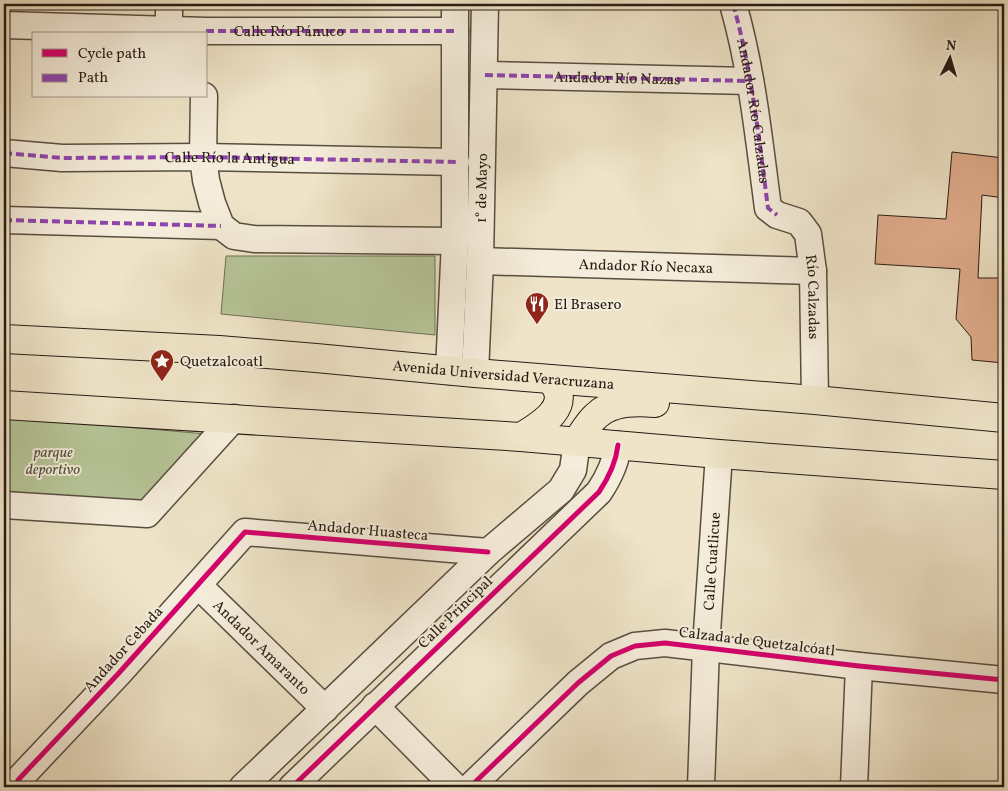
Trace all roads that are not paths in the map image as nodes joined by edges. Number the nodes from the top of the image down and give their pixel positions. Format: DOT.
graph roads {
  1 [pos="455,4"];
  2 [pos="485,4"];
  3 [pos="733,4"];
  4 [pos="169,16"];
  5 [pos="4,26"];
  6 [pos="455,31"];
  7 [pos="206,32"];
  8 [pos="485,75"];
  9 [pos="750,81"];
  10 [pos="204,98"];
  11 [pos="4,153"];
  12 [pos="203,157"];
  13 [pos="456,162"];
  14 [pos="777,215"];
  15 [pos="4,220"];
  16 [pos="221,226"];
  17 [pos="455,241"];
  18 [pos="480,261"];
  19 [pos="813,272"];
  20 [pos="4,339"];
  21 [pos="462,372"];
  22 [pos="553,383"];
  23 [pos="815,400"];
  24 [pos="4,405"];
  25 [pos="595,416"];
  26 [pos="234,418"];
  27 [pos="1004,418"];
  28 [pos="521,437"];
  29 [pos="577,441"];
  30 [pos="618,444"];
  31 [pos="719,454"];
  32 [pos="1004,475"];
  33 [pos="4,505"];
  34 [pos="245,532"];
  35 [pos="488,552"];
  36 [pos="198,584"];
  37 [pos="706,648"];
  38 [pos="859,666"];
  39 [pos="1004,680"];
  40 [pos="375,706"];
  41 [pos="325,709"];
  42 [pos="18,780"];
  43 [pos="243,787"];
  44 [pos="292,787"];
  45 [pos="455,787"];
  46 [pos="470,787"];
  47 [pos="701,787"];
  48 [pos="854,787"];
  1 -- 6 [label="street, 1° de Mayo"];
  2 -- 8 [label="street, 1° de Mayo"];
  3 -- 9 [label="street, Andador Río Calzadas"];
  4 -- 5 [label="street, Calle Río Pánuco"];
  4 -- 7 [label="street, Calle Río Pánuco"];
  6 -- 7 [label="street, Calle Río Pánuco"];
  6 -- 13 [label="street, 1° de Mayo"];
  8 -- 9 [label="street, Andador Río Nazas"];
  8 -- 18 [label="street, 1° de Mayo"];
  9 -- 14 [label="street, Andador Río Calzadas"];
  10 -- 12 [label="street"];
  11 -- 12 [label="street, Calle Río la Antigua"];
  12 -- 13 [label="street, Calle Río la Antigua"];
  12 -- 16 [label="street"];
  13 -- 17 [label="street, 1° de Mayo"];
  14 -- 19 [label="street, Río Calzadas"];
  15 -- 16 [label="street"];
  16 -- 17 [label="street"];
  17 -- 21 [label="street, 1° de Mayo"];
  18 -- 19 [label="street, Andador Río Necaxa"];
  18 -- 21 [label="street, 1° de Mayo"];
  19 -- 23 [label="street, Río Calzadas"];
  20 -- 21 [label="main road, Avenida Universidad Veracruzana"];
  21 -- 22 [label="main road, Avenida Universidad Veracruzana"];
  22 -- 23 [label="main road, Avenida Universidad Veracruzana"];
  22 -- 25 [label="main road"];
  22 -- 28 [label="main road"];
  23 -- 25 [label="main road"];
  23 -- 27 [label="main road, Avenida Universidad Veracruzana"];
  24 -- 26 [label="main road"];
  25 -- 29 [label="main road"];
  25 -- 30 [label="main road"];
  26 -- 28 [label="main road"];
  26 -- 33 [label="street"];
  28 -- 29 [label="main road"];
  29 -- 30 [label="main road"];
  29 -- 35 [label="street, Calle Principal"];
  30 -- 31 [label="main road"];
  30 -- 40 [label="street, Calle Principal"];
  31 -- 32 [label="main road"];
  31 -- 37 [label="street, Calle Cuatlicue"];
  34 -- 35 [label="street, Andador Huasteca"];
  34 -- 36 [label="street, Andador Cebada"];
  35 -- 41 [label="street, Calle Principal"];
  36 -- 41 [label="street, Andador Amaranto"];
  36 -- 42 [label="street, Andador Cebada"];
  37 -- 38 [label="street, Calzada de Quetzalcóatl"];
  37 -- 46 [label="street, Calzada de Quetzalcóatl"];
  37 -- 47 [label="street, Calle Cuatlicue"];
  38 -- 39 [label="street, Calzada de Quetzalcóatl"];
  38 -- 48 [label="street"];
  40 -- 44 [label="street, Calle Principal"];
  40 -- 45 [label="street"];
  41 -- 43 [label="street, Calle Principal"];
}
